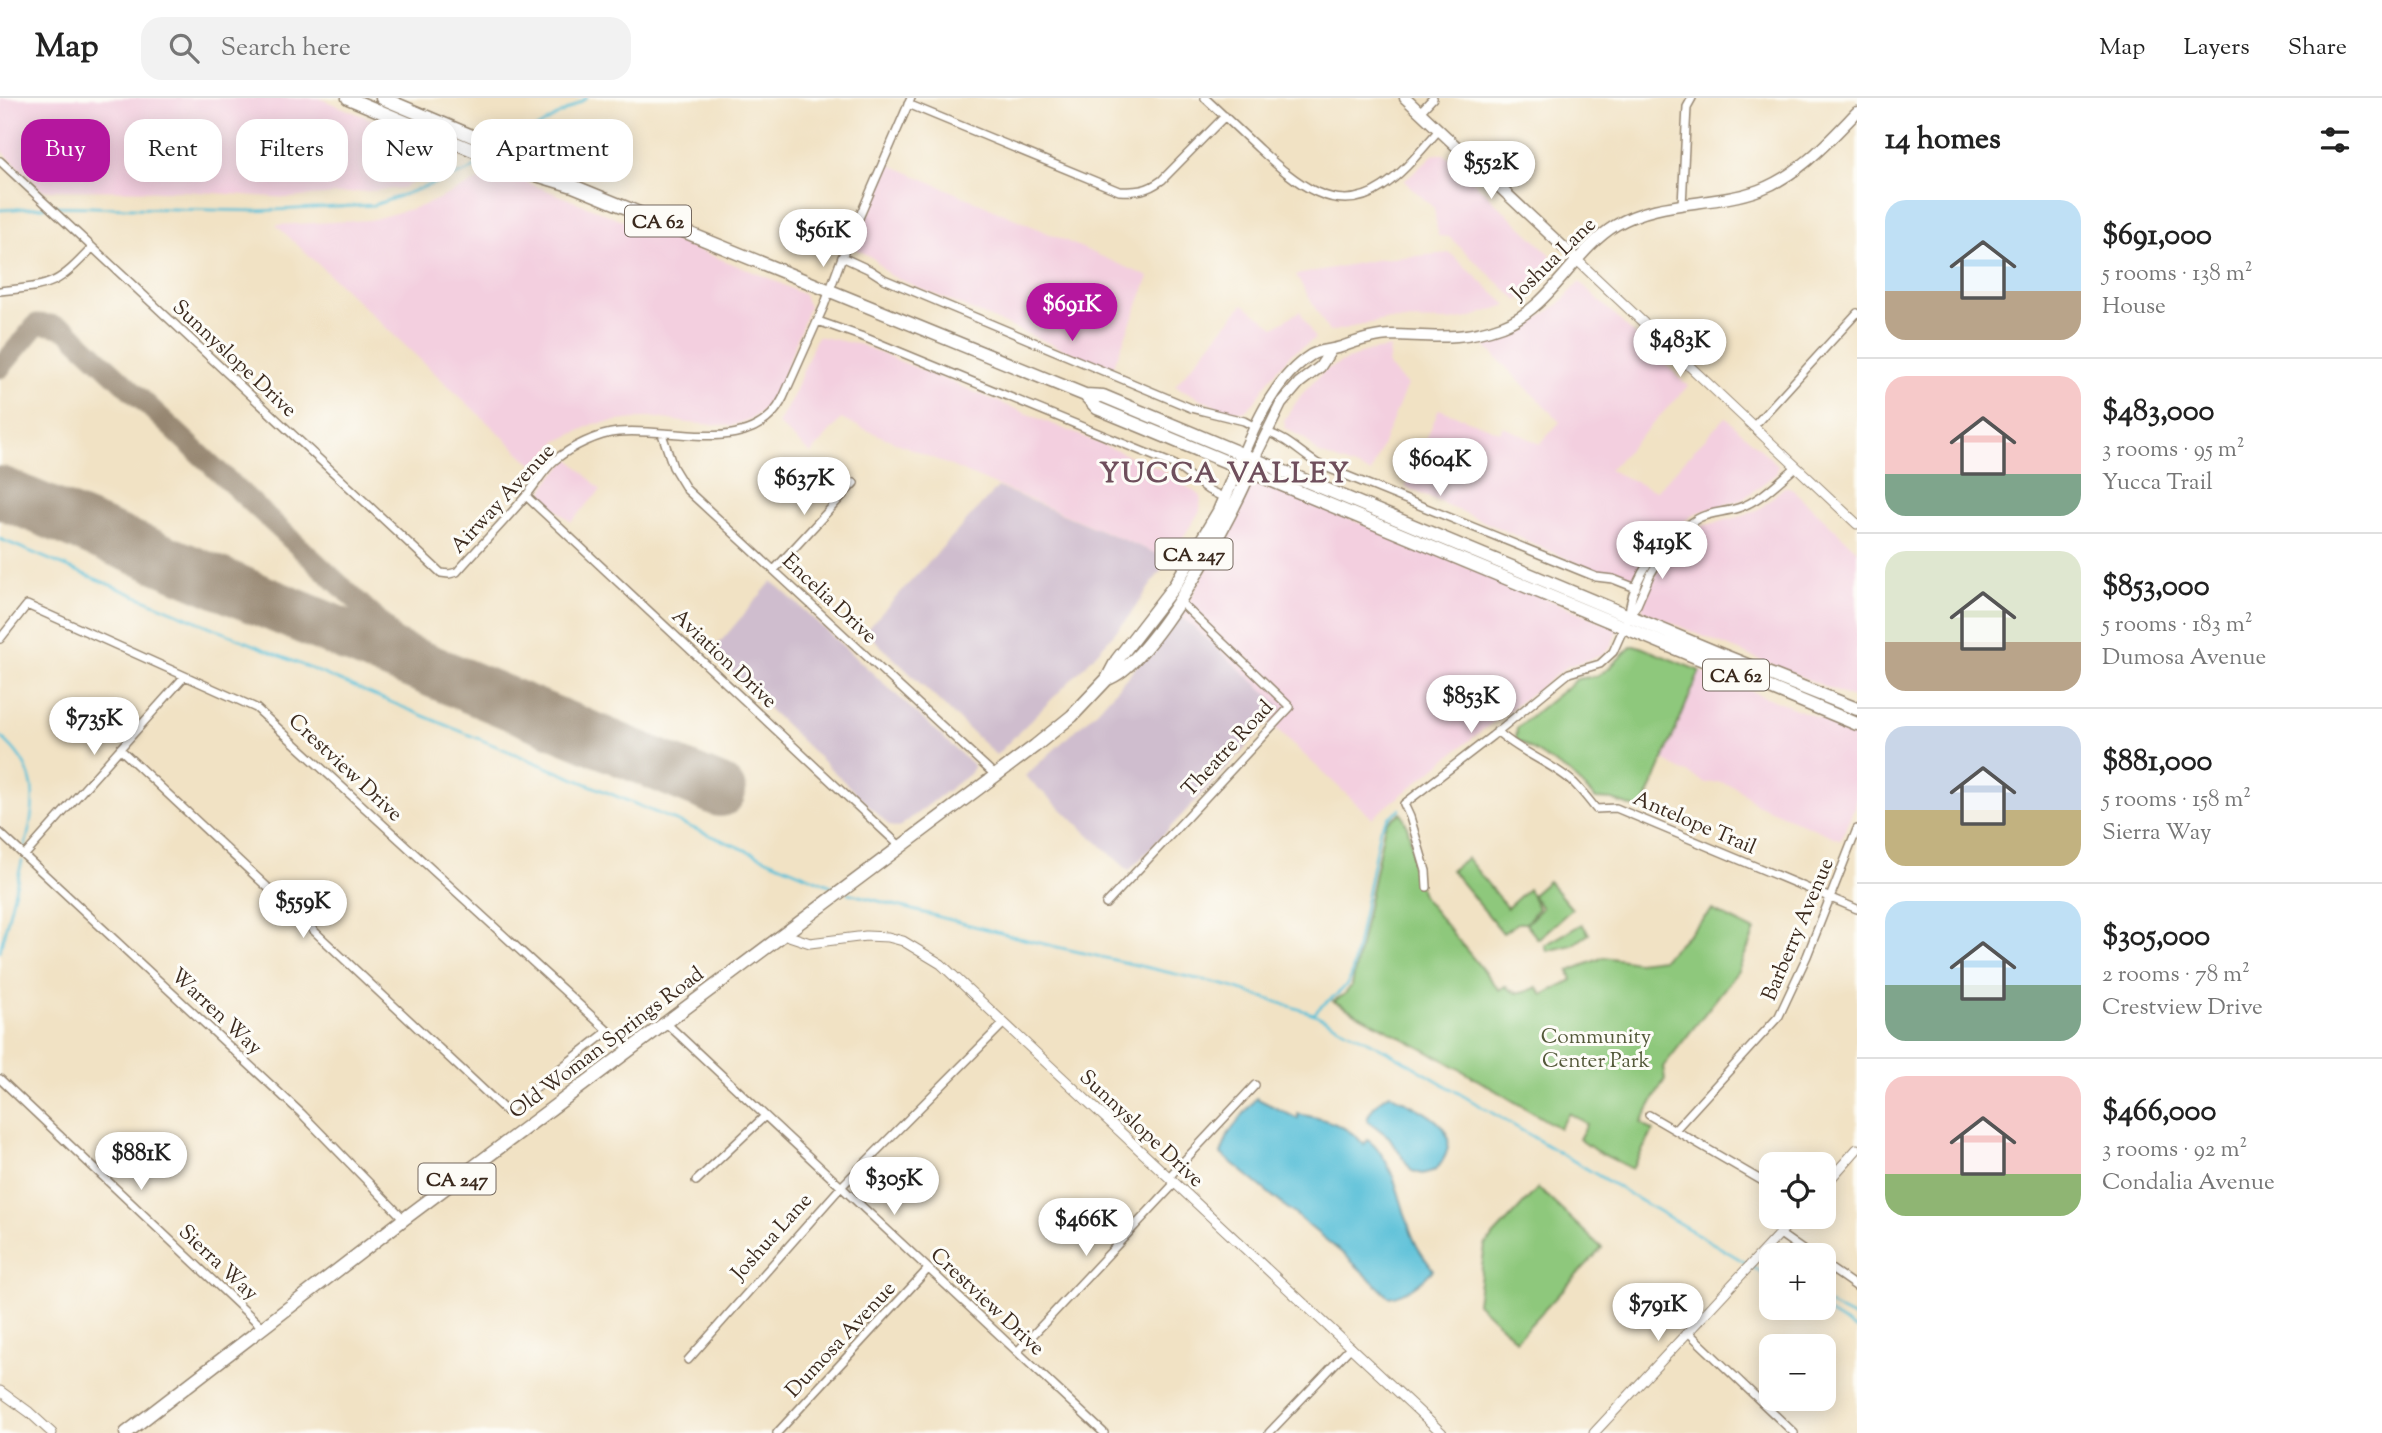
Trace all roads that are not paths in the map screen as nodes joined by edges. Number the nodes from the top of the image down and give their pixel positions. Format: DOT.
graph roads {
  1 [pos="348,98"];
  2 [pos="382,98"];
  3 [pos="1205,98"];
  4 [pos="1405,98"];
  5 [pos="1433,98"];
  6 [pos="1692,98"];
  7 [pos="909,101"];
  8 [pos="1420,112"];
  9 [pos="1857,112"];
  10 [pos="1225,116"];
  11 [pos="1439,130"];
  12 [pos="0,161"];
  13 [pos="573,186"];
  14 [pos="1682,205"];
  15 [pos="92,248"];
  16 [pos="842,257"];
  17 [pos="1578,261"];
  18 [pos="0,291"];
  19 [pos="831,291"];
  20 [pos="1857,313"];
  21 [pos="818,321"];
  22 [pos="1331,350"];
  23 [pos="1255,427"];
  24 [pos="1752,427"];
  25 [pos="1267,432"];
  26 [pos="662,434"];
  27 [pos="1246,463"];
  28 [pos="1796,467"];
  29 [pos="854,483"];
  30 [pos="526,496"];
  31 [pos="1225,498"];
  32 [pos="1855,518"];
  33 [pos="1674,536"];
  34 [pos="774,570"];
  35 [pos="449,574"];
  36 [pos="1636,588"];
  37 [pos="1174,597"];
  38 [pos="1626,622"];
  39 [pos="0,639"];
  40 [pos="184,677"];
  41 [pos="1857,709"];
  42 [pos="1857,724"];
  43 [pos="1497,731"];
  44 [pos="120,749"];
  45 [pos="995,775"];
  46 [pos="1857,829"];
  47 [pos="0,833"];
  48 [pos="900,846"];
  49 [pos="25,855"];
  50 [pos="1427,887"];
  51 [pos="1830,897"];
  52 [pos="1106,904"];
  53 [pos="1857,909"];
  54 [pos="783,934"];
  55 [pos="665,1022"];
  56 [pos="1004,1023"];
  57 [pos="608,1031"];
  58 [pos="630,1049"];
  59 [pos="0,1079"];
  60 [pos="1255,1085"];
  61 [pos="1649,1115"];
  62 [pos="765,1116"];
  63 [pos="1675,1130"];
  64 [pos="1857,1149"];
  65 [pos="1836,1173"];
  66 [pos="1759,1179"];
  67 [pos="1172,1180"];
  68 [pos="696,1181"];
  69 [pos="841,1187"];
  70 [pos="404,1219"];
  71 [pos="1784,1229"];
  72 [pos="1780,1234"];
  73 [pos="1793,1243"];
  74 [pos="928,1269"];
  75 [pos="1836,1272"];
  76 [pos="1857,1287"];
  77 [pos="262,1326"];
  78 [pos="1688,1332"];
  79 [pos="1351,1347"];
  80 [pos="1017,1352"];
  81 [pos="688,1360"];
  82 [pos="0,1391"];
  83 [pos="52,1433"];
  84 [pos="125,1433"];
  85 [pos="777,1433"];
  86 [pos="1104,1433"];
  87 [pos="1269,1433"];
  88 [pos="1442,1433"];
  89 [pos="1594,1433"];
  90 [pos="1794,1433"];
  1 -- 13 [label="main road, CA 62"];
  2 -- 13 [label="main road, CA 62"];
  3 -- 10 [label="street"];
  4 -- 8 [label="main road"];
  5 -- 8 [label="street"];
  6 -- 14 [label="street"];
  7 -- 10 [label="street"];
  7 -- 16 [label="street, Airway Avenue"];
  8 -- 11 [label="main road"];
  9 -- 14 [label="main road, Joshua Lane"];
  10 -- 11 [label="street"];
  11 -- 17 [label="main road"];
  12 -- 15 [label="street, Sunnyslope Drive"];
  13 -- 19 [label="main road, CA 62"];
  14 -- 17 [label="main road, Joshua Lane"];
  15 -- 18 [label="street"];
  15 -- 35 [label="street, Sunnyslope Drive"];
  16 -- 19 [label="street, Airway Avenue"];
  16 -- 23 [label="street"];
  17 -- 22 [label="main road, Joshua Lane"];
  17 -- 24 [label="street"];
  19 -- 21 [label="street, Airway Avenue"];
  19 -- 27 [label="main road, CA 62"];
  20 -- 24 [label="street"];
  21 -- 26 [label="street, Airway Avenue"];
  21 -- 31 [label="street"];
  22 -- 23 [label="main road, Joshua Lane"];
  22 -- 25 [label="main road"];
  23 -- 27 [label="main road, Joshua Lane"];
  24 -- 28 [label="street"];
  25 -- 27 [label="main road"];
  25 -- 36 [label="street"];
  26 -- 30 [label="street, Airway Avenue"];
  26 -- 34 [label="street, Encelia Drive"];
  27 -- 31 [label="main road, Old Woman Springs Road / CA 247"];
  27 -- 37 [label="main road, Old Woman Springs Road / CA 247"];
  27 -- 38 [label="main road, CA 62"];
  28 -- 32 [label="street"];
  28 -- 33 [label="street"];
  29 -- 34 [label="street"];
  30 -- 35 [label="street, Airway Avenue"];
  30 -- 48 [label="street, Aviation Drive"];
  31 -- 37 [label="main road, Old Woman Springs Road / CA 247"];
  33 -- 36 [label="street"];
  33 -- 38 [label="street"];
  34 -- 45 [label="street, Encelia Drive"];
  36 -- 38 [label="street"];
  37 -- 45 [label="main road, Old Woman Springs Road / CA 247"];
  37 -- 52 [label="street, Theatre Road"];
  38 -- 41 [label="main road, CA 62"];
  38 -- 42 [label="main road, CA 62"];
  38 -- 43 [label="street"];
  39 -- 40 [label="street, Crestview Drive"];
  40 -- 44 [label="street"];
  40 -- 57 [label="street, Crestview Drive"];
  43 -- 50 [label="street"];
  43 -- 51 [label="street, Antelope Trail"];
  44 -- 49 [label="street"];
  44 -- 57 [label="street"];
  45 -- 48 [label="main road, Old Woman Springs Road / CA 247"];
  46 -- 51 [label="street, Barberry Avenue"];
  47 -- 49 [label="street, Warren Way"];
  48 -- 54 [label="main road, Old Woman Springs Road / CA 247"];
  49 -- 70 [label="street, Warren Way"];
  51 -- 53 [label="street, Antelope Trail"];
  51 -- 63 [label="street, Barberry Avenue"];
  54 -- 55 [label="main road, Old Woman Springs Road / CA 247"];
  54 -- 56 [label="street, Sunnyslope Drive"];
  55 -- 58 [label="main road, Old Woman Springs Road / CA 247"];
  55 -- 62 [label="street, Crestview Drive"];
  56 -- 67 [label="street, Sunnyslope Drive"];
  56 -- 69 [label="street, Joshua Lane"];
  57 -- 58 [label="street, Crestview Drive"];
  58 -- 70 [label="main road, Old Woman Springs Road / CA 247"];
  59 -- 77 [label="street, Sierra Way"];
  60 -- 67 [label="street"];
  61 -- 63 [label="street"];
  62 -- 68 [label="street"];
  62 -- 69 [label="street, Crestview Drive"];
  63 -- 66 [label="street"];
  64 -- 65 [label="street"];
  67 -- 79 [label="street, Sunnyslope Drive"];
  67 -- 80 [label="street"];
  69 -- 74 [label="street, Crestview Drive"];
  69 -- 81 [label="street, Joshua Lane"];
  70 -- 77 [label="main road, Old Woman Springs Road / CA 247"];
  71 -- 72 [label="street"];
  72 -- 73 [label="street"];
  72 -- 78 [label="street"];
  74 -- 80 [label="street, Crestview Drive"];
  74 -- 85 [label="street, Dumosa Avenue"];
  75 -- 76 [label="street"];
  77 -- 84 [label="main road, Old Woman Springs Road / CA 247"];
  78 -- 89 [label="street"];
  78 -- 90 [label="street"];
  79 -- 87 [label="street"];
  79 -- 88 [label="street, Sunnyslope Drive"];
  80 -- 86 [label="street, Crestview Drive"];
  82 -- 83 [label="street"];
}
